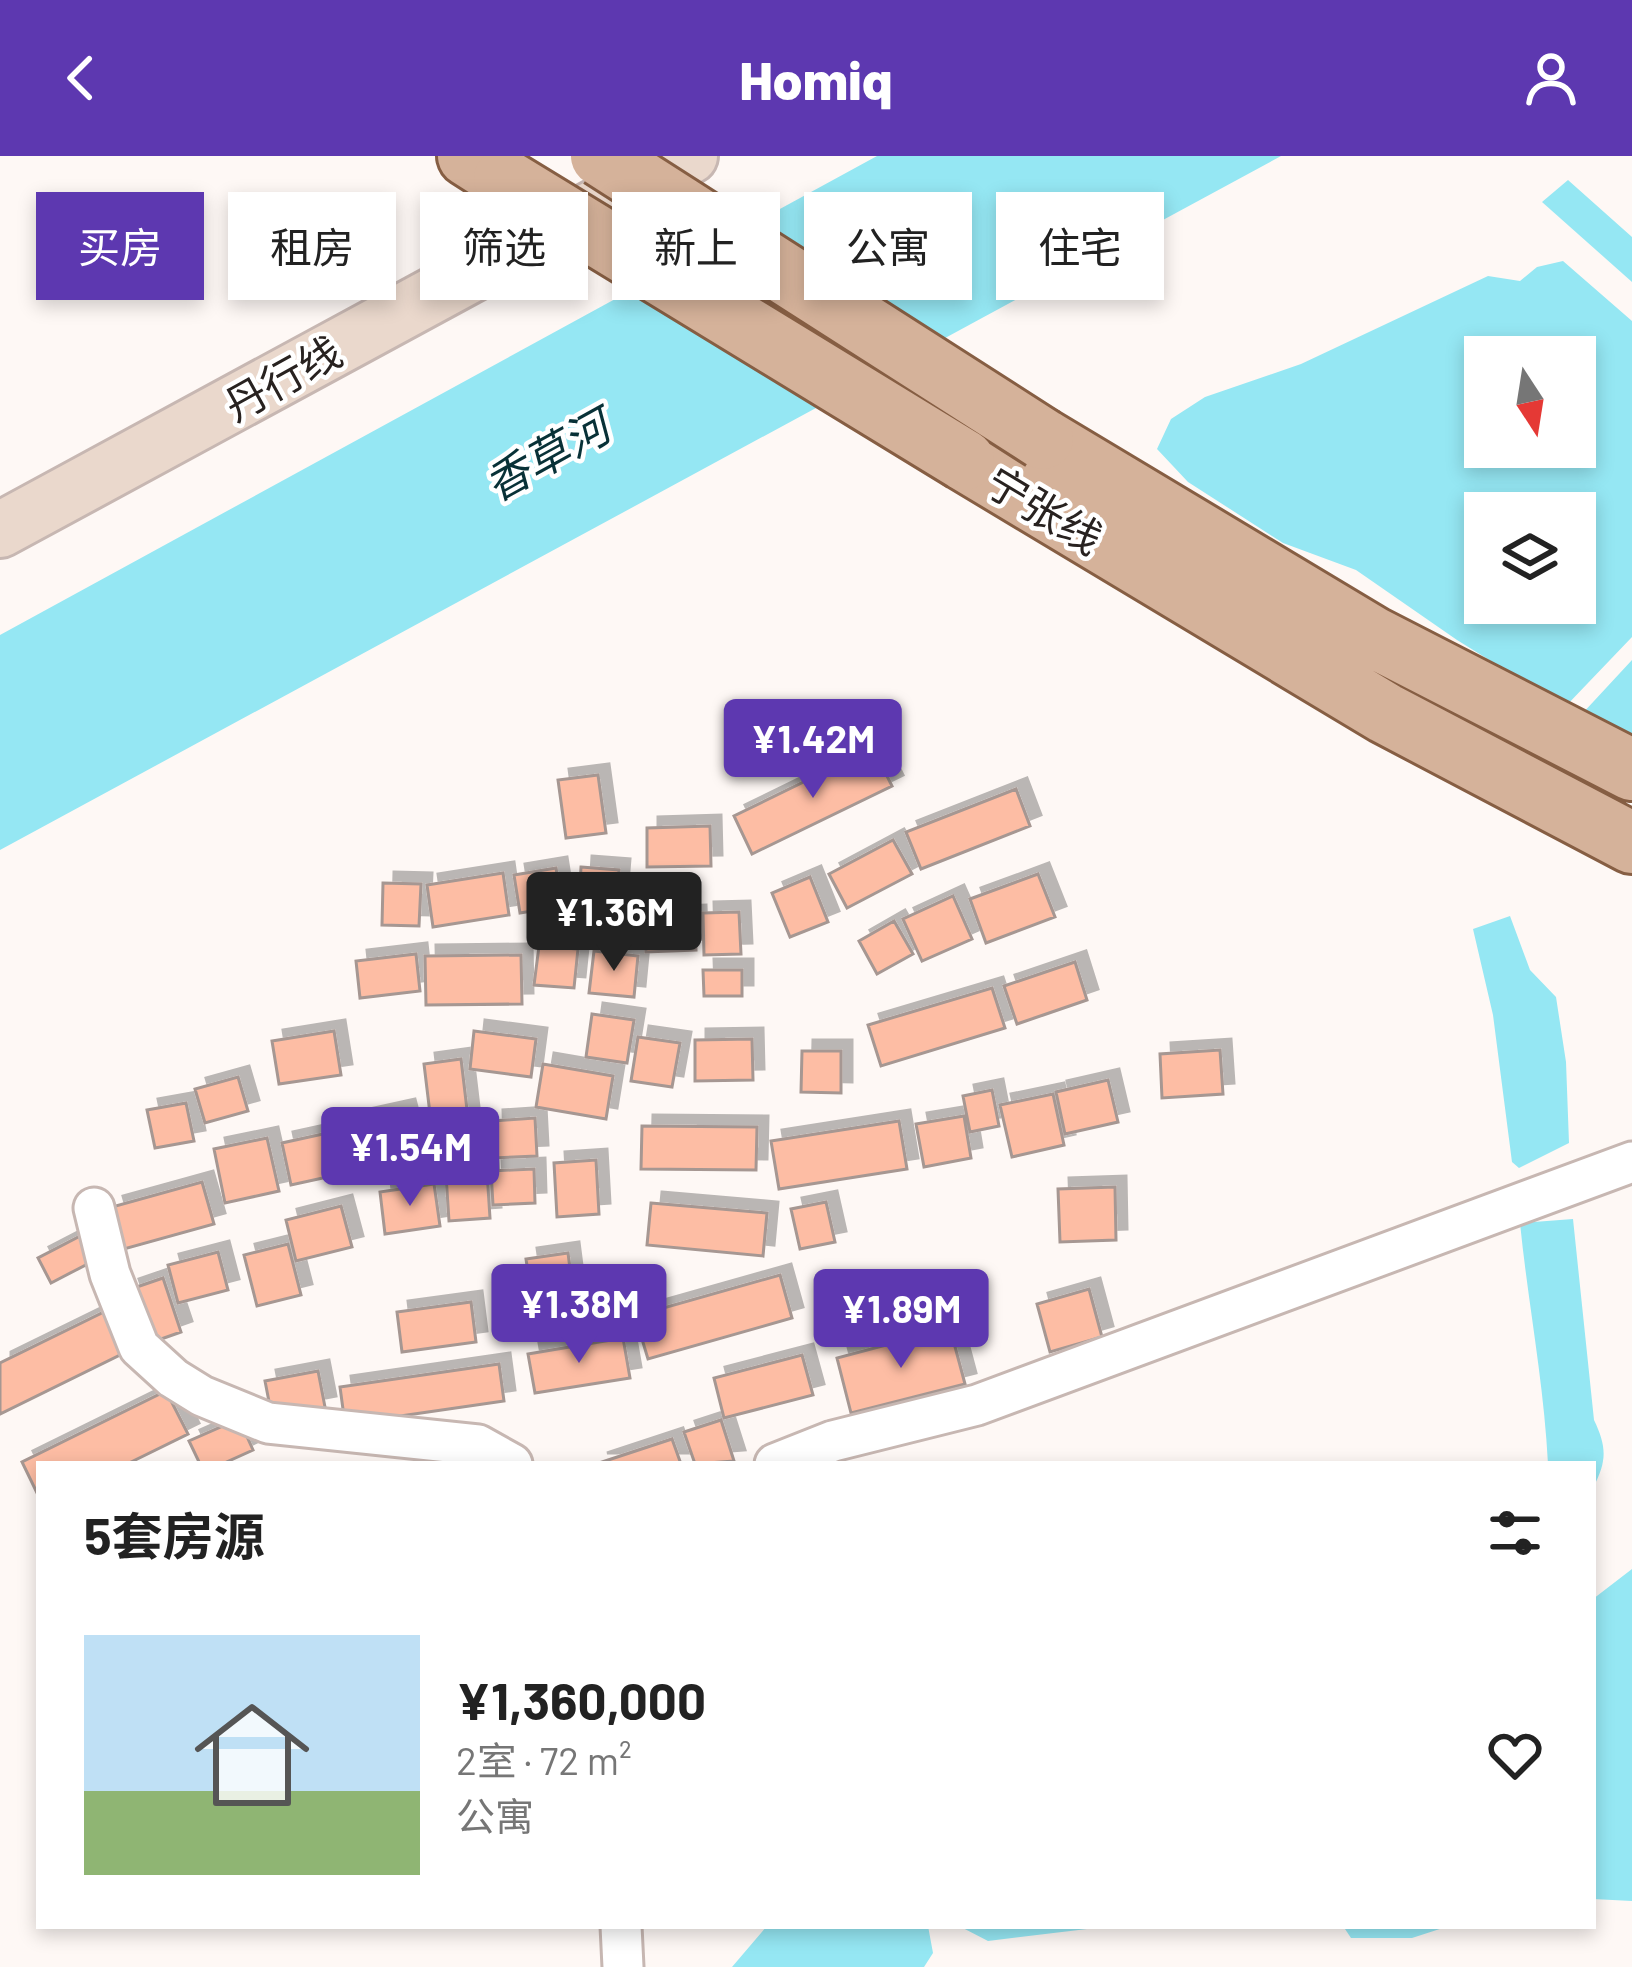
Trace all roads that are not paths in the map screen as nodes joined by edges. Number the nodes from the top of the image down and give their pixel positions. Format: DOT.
graph roads {
  1 [pos="601,156"];
  2 [pos="690,156"];
  3 [pos="486,168"];
  4 [pos="0,530"];
  5 [pos="1632,770"];
  6 [pos="1632,843"];
  7 [pos="1632,1162"];
  8 [pos="94,1208"];
  9 [pos="507,1461"];
  10 [pos="783,1461"];
  11 [pos="621,1929"];
  12 [pos="623,1967"];
  1 -- 5 [label="main road, 宁张线, bridge"];
  2 -- 4 [label="main road, 丹行线"];
  3 -- 6 [label="main road, 宁张线, bridge"];
  7 -- 10 [label="street"];
  8 -- 9 [label="street"];
  11 -- 12 [label="street"];
}
